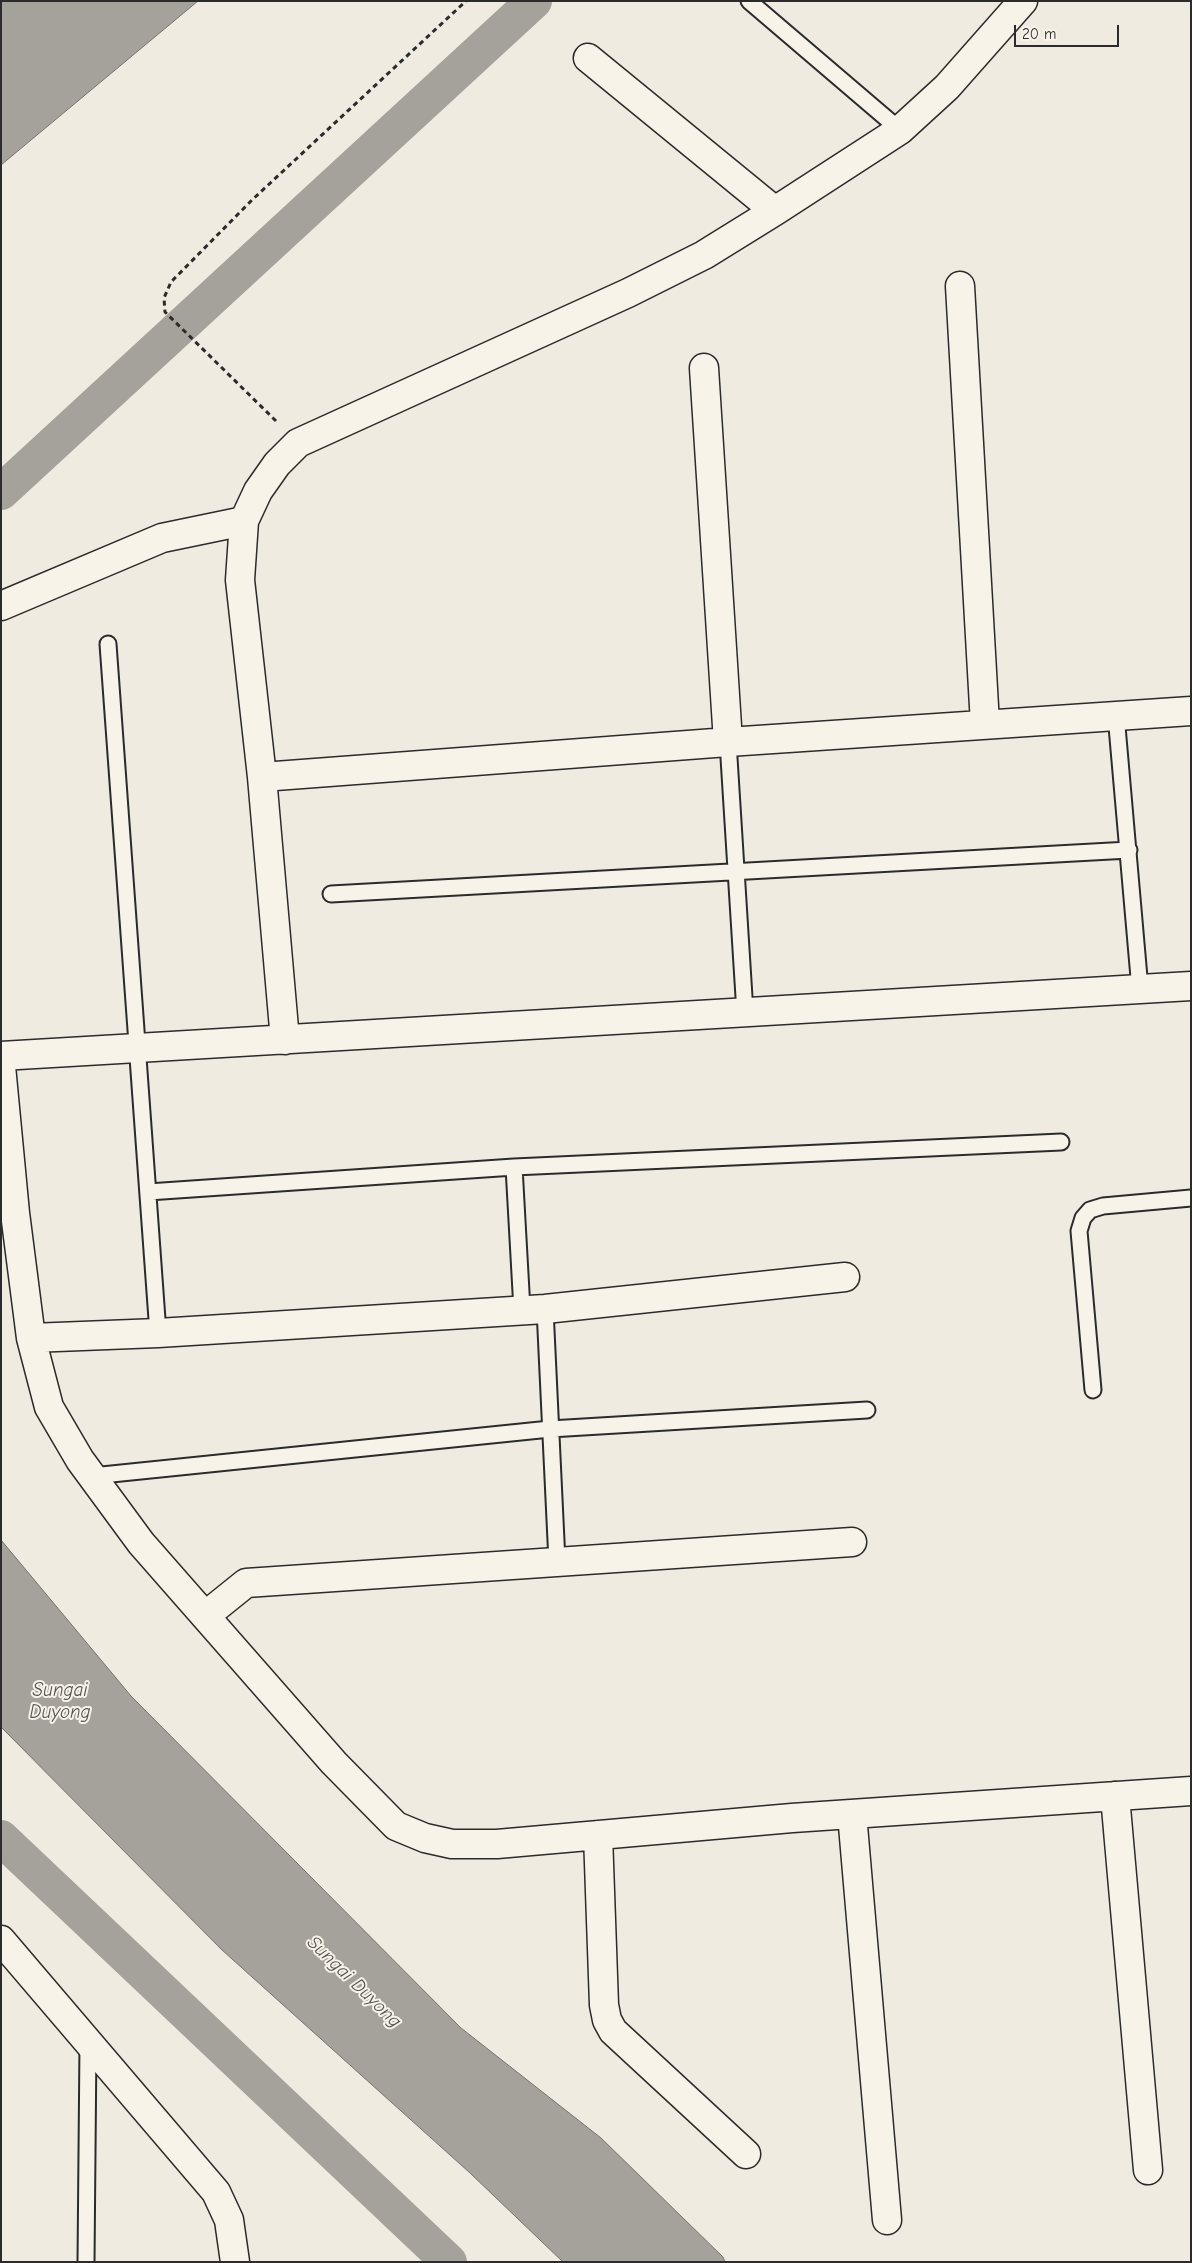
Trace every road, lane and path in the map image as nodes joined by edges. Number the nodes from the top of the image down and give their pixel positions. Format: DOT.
graph roads {
  1 [pos="466,1"];
  2 [pos="749,1"];
  3 [pos="1023,1"];
  4 [pos="588,58"];
  5 [pos="900,130"];
  6 [pos="775,211"];
  7 [pos="960,286"];
  8 [pos="704,368"];
  9 [pos="298,443"];
  10 [pos="244,521"];
  11 [pos="1,606"];
  12 [pos="108,644"];
  13 [pos="1191,711"];
  14 [pos="1116,715"];
  15 [pos="985,724"];
  16 [pos="728,742"];
  17 [pos="262,777"];
  18 [pos="1128,850"];
  19 [pos="736,871"];
  20 [pos="331,894"];
  21 [pos="1191,986"];
  22 [pos="1140,989"];
  23 [pos="745,1013"];
  24 [pos="286,1040"];
  25 [pos="137,1049"];
  26 [pos="1,1056"];
  27 [pos="1,1066"];
  28 [pos="1061,1142"];
  29 [pos="514,1167"];
  30 [pos="148,1192"];
  31 [pos="1191,1198"];
  32 [pos="845,1277"];
  33 [pos="534,1310"];
  34 [pos="158,1333"];
  35 [pos="31,1338"];
  36 [pos="1092,1390"];
  37 [pos="867,1410"];
  38 [pos="550,1429"];
  39 [pos="92,1476"];
  40 [pos="852,1542"];
  41 [pos="557,1562"];
  42 [pos="205,1616"];
  43 [pos="1191,1791"];
  44 [pos="1115,1796"];
  45 [pos="852,1814"];
  46 [pos="598,1835"];
  47 [pos="1,1940"];
  48 [pos="88,2040"];
  49 [pos="746,2154"];
  50 [pos="1148,2170"];
  51 [pos="887,2220"];
  52 [pos="86,2262"];
  53 [pos="236,2262"];
  1 -- 9 [label="path"];
  2 -- 5 [label="lane"];
  3 -- 5 [label="street"];
  4 -- 6 [label="street"];
  5 -- 6 [label="street"];
  6 -- 9 [label="street"];
  7 -- 15 [label="street"];
  8 -- 16 [label="street"];
  9 -- 10 [label="street"];
  10 -- 11 [label="street"];
  10 -- 17 [label="street"];
  12 -- 25 [label="lane"];
  13 -- 14 [label="street"];
  14 -- 15 [label="street"];
  14 -- 18 [label="lane"];
  15 -- 16 [label="street"];
  16 -- 17 [label="street"];
  16 -- 19 [label="lane"];
  17 -- 24 [label="street"];
  18 -- 19 [label="lane"];
  18 -- 22 [label="lane"];
  19 -- 20 [label="lane"];
  19 -- 23 [label="lane"];
  21 -- 22 [label="street"];
  22 -- 23 [label="street"];
  23 -- 24 [label="street"];
  24 -- 25 [label="street"];
  25 -- 26 [label="street"];
  25 -- 30 [label="lane"];
  27 -- 35 [label="street"];
  28 -- 29 [label="lane"];
  29 -- 30 [label="lane"];
  29 -- 33 [label="lane"];
  30 -- 34 [label="lane"];
  31 -- 36 [label="lane"];
  32 -- 33 [label="street"];
  33 -- 34 [label="street"];
  33 -- 38 [label="lane"];
  34 -- 35 [label="street"];
  35 -- 39 [label="street"];
  37 -- 38 [label="lane"];
  38 -- 39 [label="lane"];
  38 -- 41 [label="lane"];
  39 -- 42 [label="street"];
  40 -- 41 [label="street"];
  41 -- 42 [label="street"];
  42 -- 46 [label="street"];
  43 -- 44 [label="street"];
  44 -- 45 [label="street"];
  44 -- 50 [label="street"];
  45 -- 46 [label="street"];
  45 -- 51 [label="street"];
  46 -- 49 [label="street"];
  47 -- 48 [label="street"];
  48 -- 52 [label="lane"];
  48 -- 53 [label="street"];
}
